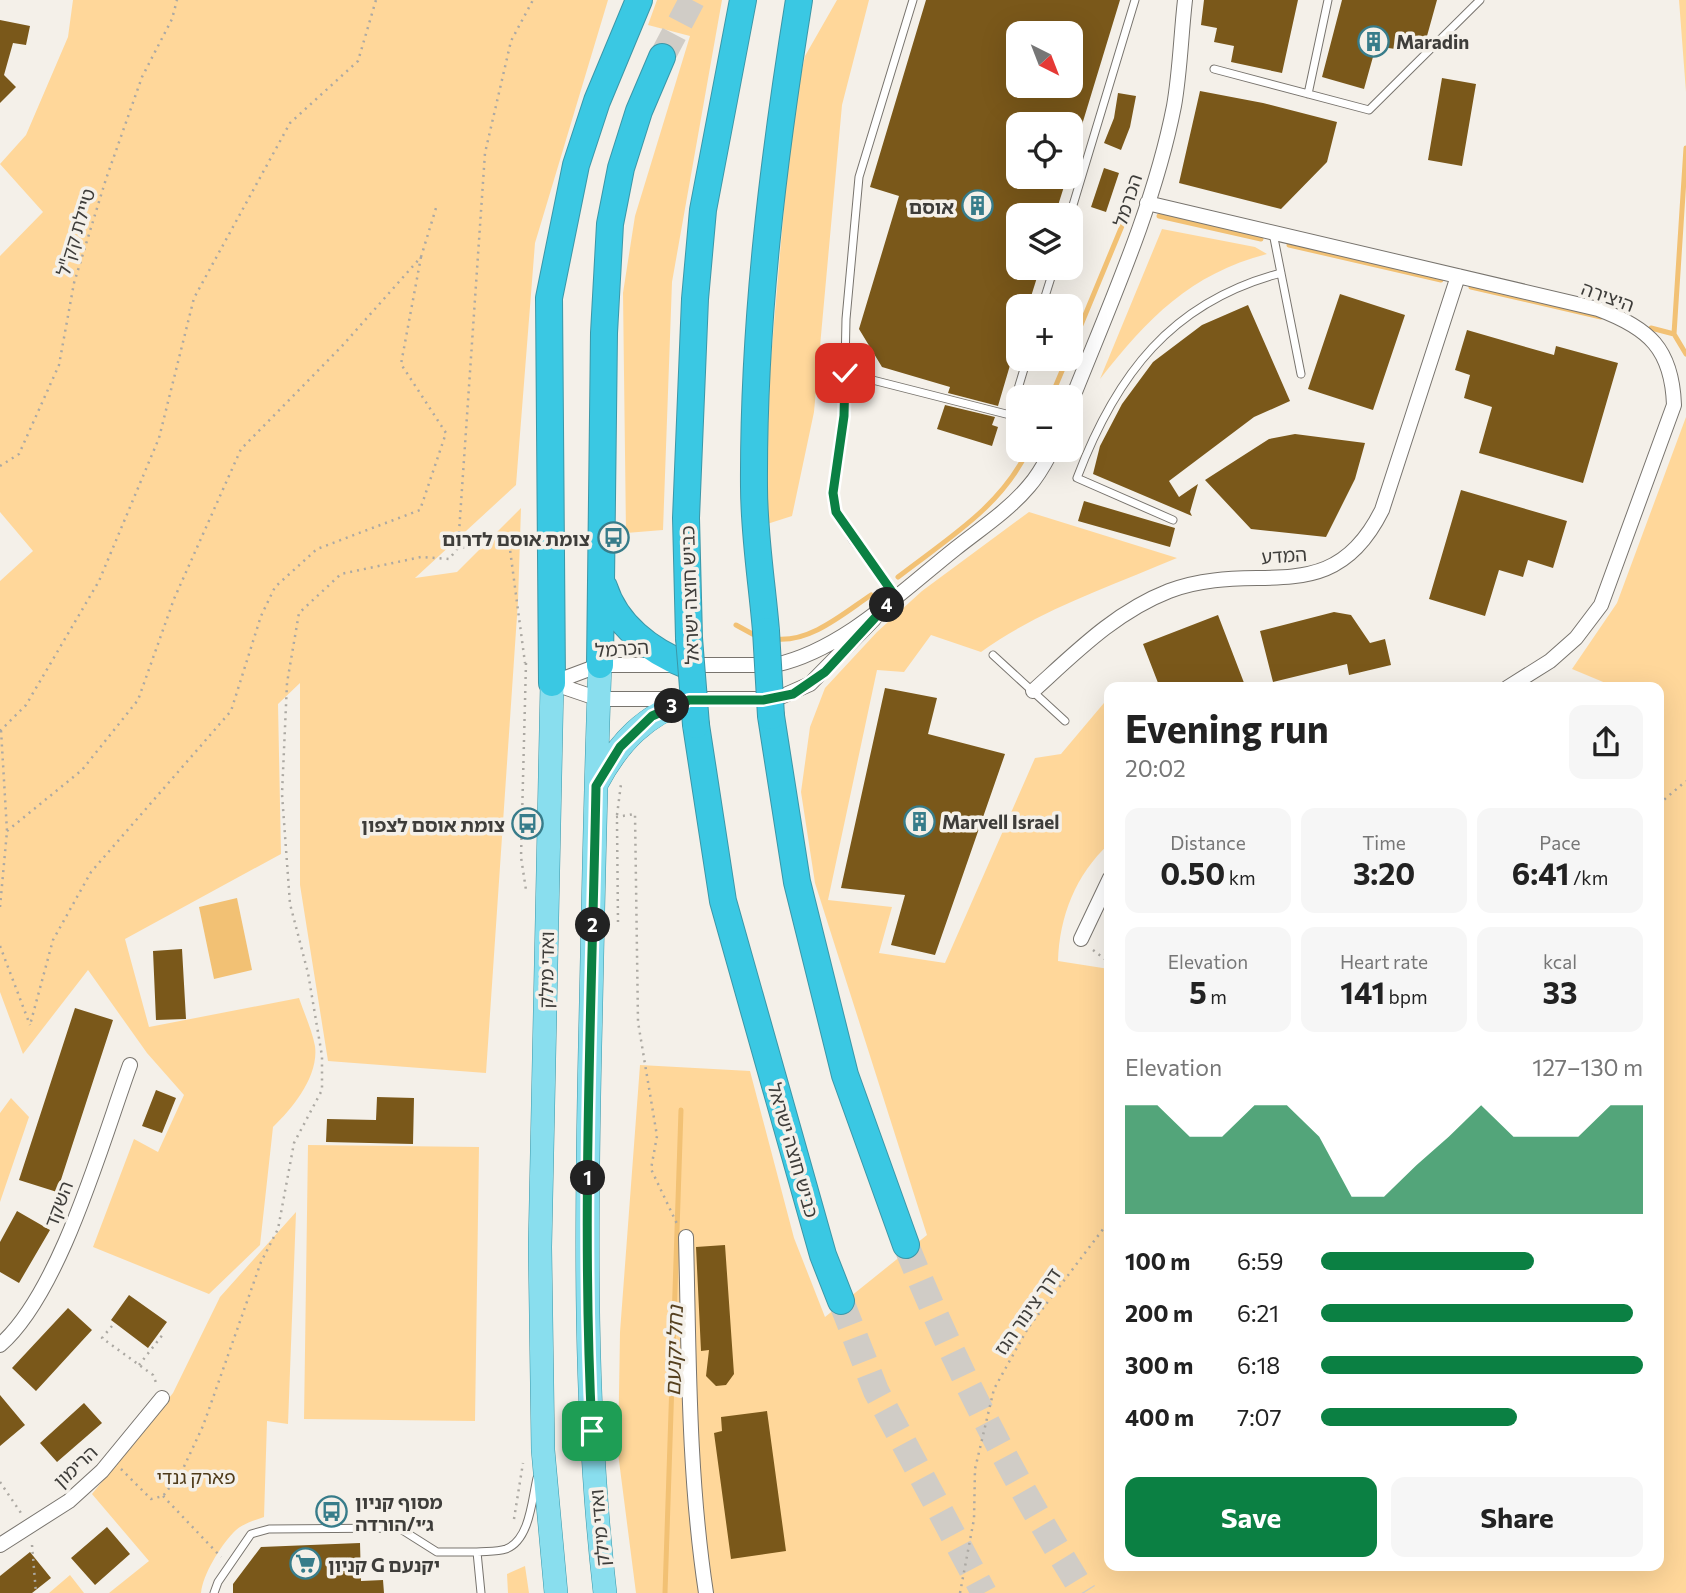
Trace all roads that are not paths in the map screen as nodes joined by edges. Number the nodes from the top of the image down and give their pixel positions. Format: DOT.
graph roads {
  1 [pos="639,0"];
  2 [pos="743,0"];
  3 [pos="799,0"];
  4 [pos="913,0"];
  5 [pos="1135,0"];
  6 [pos="1185,0"];
  7 [pos="1328,0"];
  8 [pos="1480,0"];
  9 [pos="662,57"];
  10 [pos="1214,69"];
  11 [pos="1308,94"];
  12 [pos="1074,203"];
  13 [pos="1147,203"];
  14 [pos="1273,233"];
  15 [pos="1281,273"];
  16 [pos="1458,276"];
  17 [pos="1023,371"];
  18 [pos="845,373"];
  19 [pos="1301,374"];
  20 [pos="1077,385"];
  21 [pos="1046,462"];
  22 [pos="1173,520"];
  23 [pos="602,581"];
  24 [pos="895,596"];
  25 [pos="993,655"];
  26 [pos="600,665"];
  27 [pos="686,665"];
  28 [pos="1517,682"];
  29 [pos="552,683"];
  30 [pos="1033,691"];
  31 [pos="598,699"];
  32 [pos="692,712"];
  33 [pos="1065,721"];
  34 [pos="596,786"];
  35 [pos="1104,891"];
  36 [pos="1081,939"];
  37 [pos="130,1065"];
  38 [pos="686,1237"];
  39 [pos="905,1245"];
  40 [pos="841,1301"];
  41 [pos="0,1345"];
  42 [pos="162,1398"];
  43 [pos="543,1450"];
  44 [pos="0,1545"];
  45 [pos="477,1552"];
  46 [pos="215,1593"];
  47 [pos="481,1593"];
  48 [pos="556,1593"];
  49 [pos="605,1593"];
  50 [pos="706,1593"];
  1 -- 29 [label="highway"];
  2 -- 32 [label="highway, כביש חוצה ישראל, bridge"];
  3 -- 39 [label="highway, bridge"];
  4 -- 18 [label="lane"];
  5 -- 12 [label="lane"];
  6 -- 13 [label="street, הכרמל"];
  7 -- 11 [label="lane"];
  8 -- 11 [label="lane"];
  9 -- 23 [label="highway"];
  10 -- 11 [label="lane"];
  13 -- 14 [label="street, היצירה"];
  13 -- 20 [label="street, הכרמל"];
  14 -- 15 [label="lane"];
  14 -- 16 [label="street, היצירה"];
  15 -- 19 [label="lane"];
  15 -- 22 [label="lane"];
  16 -- 28 [label="street, היצירה"];
  16 -- 30 [label="street, המדע"];
  17 -- 18 [label="lane"];
  18 -- 24 [label="lane"];
  21 -- 24 [label="street, הכרמל"];
  23 -- 26 [label="highway"];
  23 -- 27 [label="highway"];
  24 -- 27 [label="street, הכרמל"];
  24 -- 32 [label="street, הכרמל"];
  25 -- 30 [label="lane"];
  26 -- 27 [label="street, הכרמל"];
  26 -- 29 [label="street, הכרמל"];
  26 -- 31 [label="main road, ואדי מילק"];
  29 -- 31 [label="street, הכרמל"];
  29 -- 43 [label="main road, ואדי מילק"];
  30 -- 33 [label="lane"];
  31 -- 32 [label="street, הכרמל"];
  31 -- 34 [label="main road, ואדי מילק"];
  32 -- 34 [label="main road"];
  32 -- 40 [label="highway, כביש חוצה ישראל"];
  34 -- 49 [label="main road, ואדי מילק"];
  35 -- 36 [label="street"];
  37 -- 41 [label="street, השקד"];
  38 -- 50 [label="street"];
  42 -- 44 [label="street, הרימון"];
  43 -- 45 [label="lane"];
  43 -- 48 [label="main road, ואדי מילק"];
  45 -- 46 [label="lane"];
  45 -- 47 [label="lane"];
}
